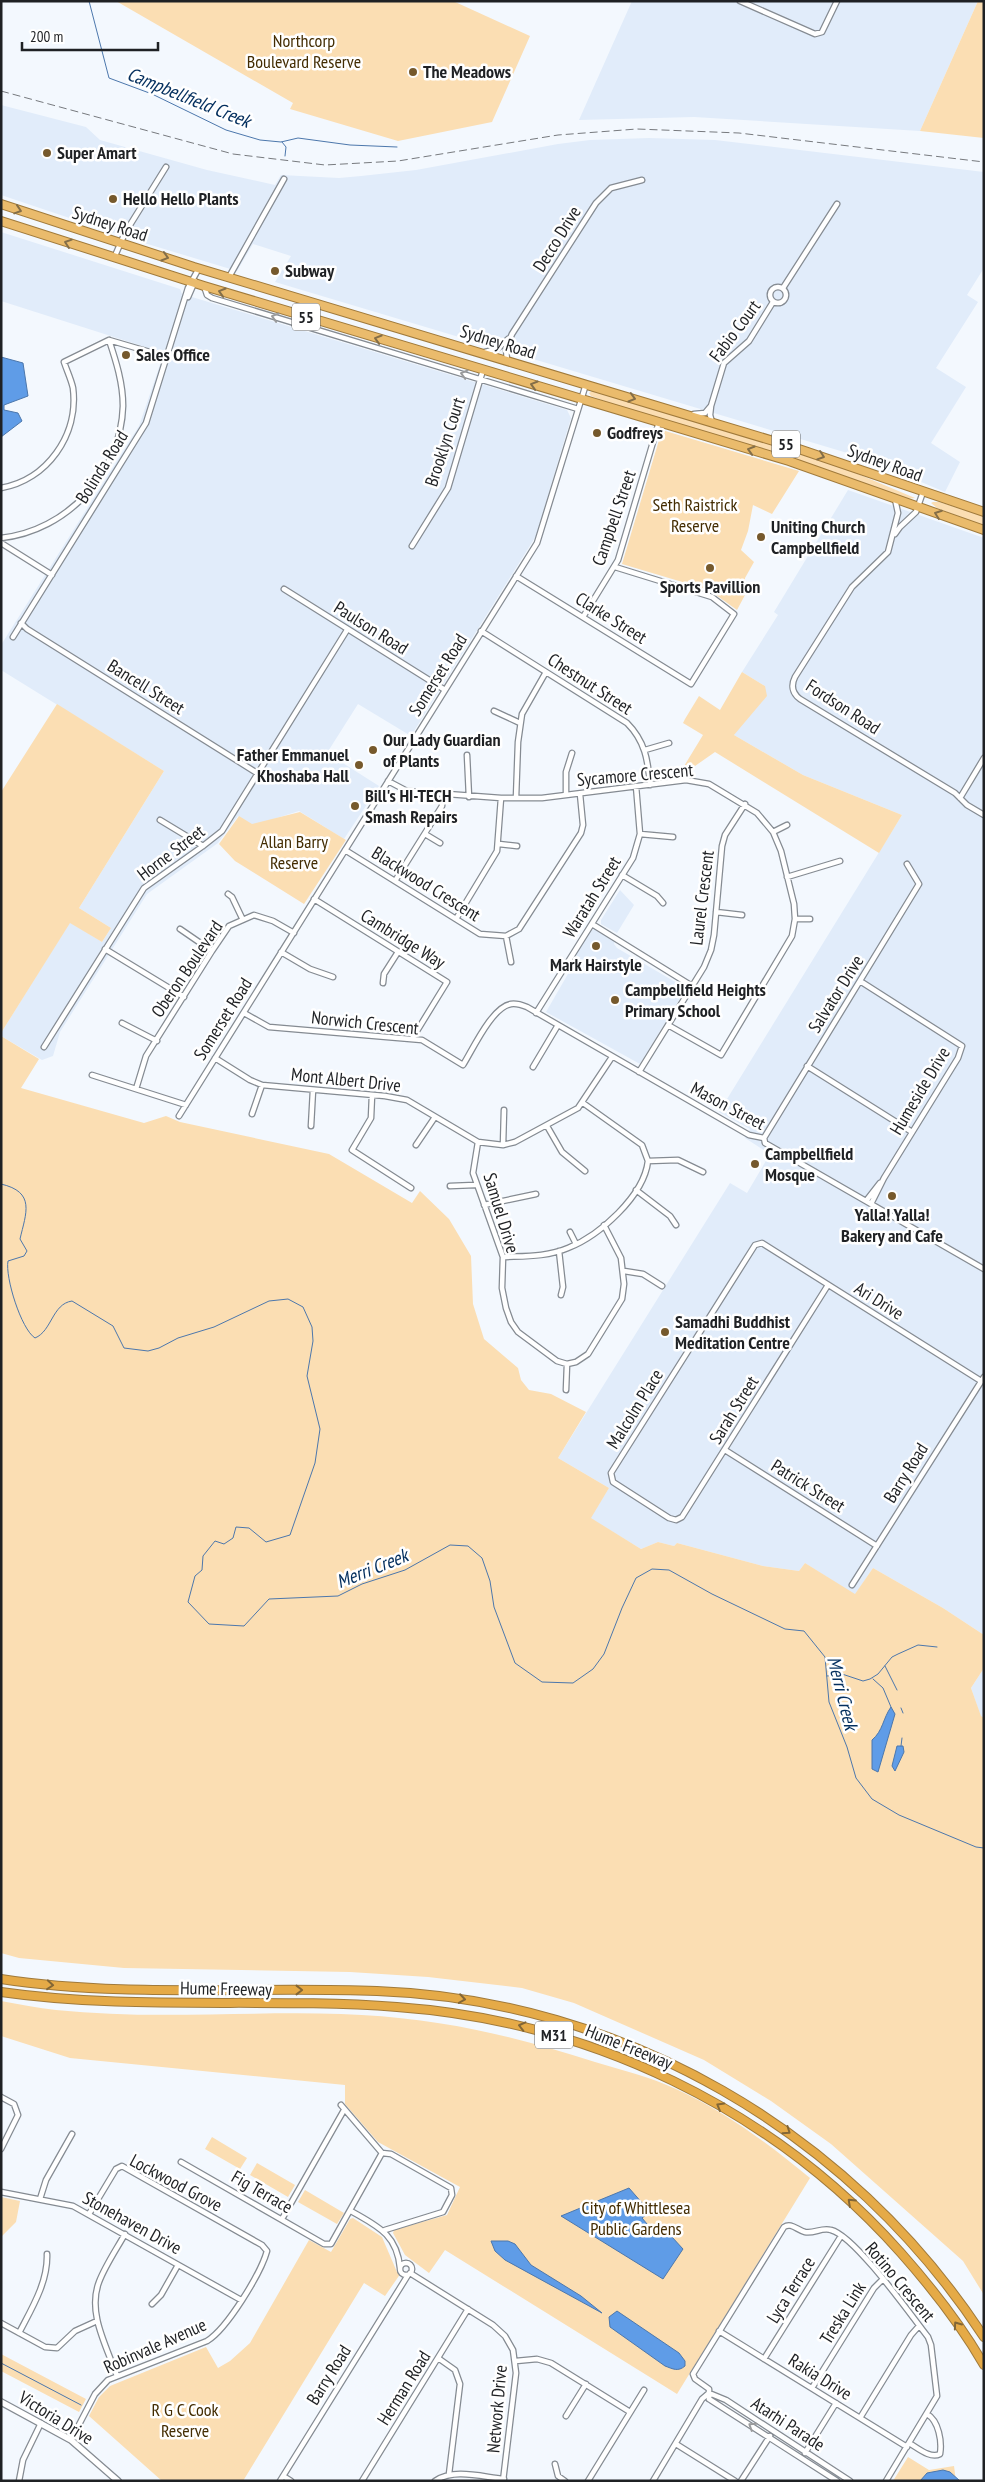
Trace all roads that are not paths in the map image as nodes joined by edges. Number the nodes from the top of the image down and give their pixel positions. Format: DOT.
graph roads {
  1 [pos="740,1"];
  2 [pos="837,1"];
  3 [pos="166,167"];
  4 [pos="284,179"];
  5 [pos="642,180"];
  6 [pos="1,204"];
  7 [pos="837,204"];
  8 [pos="1,221"];
  9 [pos="120,244"];
  10 [pos="114,258"];
  11 [pos="199,268"];
  12 [pos="229,277"];
  13 [pos="192,283"];
  14 [pos="204,286"];
  15 [pos="783,288"];
  16 [pos="773,302"];
  17 [pos="343,328"];
  18 [pos="512,334"];
  19 [pos="340,338"];
  20 [pos="109,340"];
  21 [pos="481,353"];
  22 [pos="167,357"];
  23 [pos="507,360"];
  24 [pos="483,370"];
  25 [pos="480,379"];
  26 [pos="586,384"];
  27 [pos="569,396"];
  28 [pos="581,399"];
  29 [pos="554,401"];
  30 [pos="711,406"];
  31 [pos="578,409"];
  32 [pos="688,415"];
  33 [pos="659,422"];
  34 [pos="712,422"];
  35 [pos="1,488"];
  36 [pos="923,492"];
  37 [pos="895,499"];
  38 [pos="918,507"];
  39 [pos="984,512"];
  40 [pos="984,530"];
  41 [pos="1,538"];
  42 [pos="893,538"];
  43 [pos="1,543"];
  44 [pos="412,546"];
  45 [pos="615,567"];
  46 [pos="52,575"];
  47 [pos="516,576"];
  48 [pos="284,589"];
  49 [pos="583,617"];
  50 [pos="22,623"];
  51 [pos="347,630"];
  52 [pos="482,631"];
  53 [pos="13,637"];
  54 [pos="546,672"];
  55 [pos="445,690"];
  56 [pos="494,711"];
  57 [pos="520,722"];
  58 [pos="669,743"];
  59 [pos="645,750"];
  60 [pos="572,753"];
  61 [pos="467,755"];
  62 [pos="984,758"];
  63 [pos="257,773"];
  64 [pos="388,781"];
  65 [pos="650,784"];
  66 [pos="636,786"];
  67 [pos="580,794"];
  68 [pos="443,795"];
  69 [pos="566,795"];
  70 [pos="469,797"];
  71 [pos="501,798"];
  72 [pos="516,798"];
  73 [pos="960,798"];
  74 [pos="744,804"];
  75 [pos="984,815"];
  76 [pos="160,820"];
  77 [pos="787,825"];
  78 [pos="773,832"];
  79 [pos="425,834"];
  80 [pos="640,834"];
  81 [pos="673,837"];
  82 [pos="440,843"];
  83 [pos="499,844"];
  84 [pos="203,846"];
  85 [pos="517,846"];
  86 [pos="345,850"];
  87 [pos="840,861"];
  88 [pos="907,864"];
  89 [pos="622,875"];
  90 [pos="787,877"];
  91 [pos="395,881"];
  92 [pos="228,894"];
  93 [pos="314,899"];
  94 [pos="663,903"];
  95 [pos="716,912"];
  96 [pos="742,915"];
  97 [pos="242,918"];
  98 [pos="456,919"];
  99 [pos="795,919"];
  100 [pos="810,919"];
  101 [pos="592,924"];
  102 [pos="180,929"];
  103 [pos="294,933"];
  104 [pos="506,936"];
  105 [pos="105,949"];
  106 [pos="212,951"];
  107 [pos="282,952"];
  108 [pos="398,952"];
  109 [pos="511,962"];
  110 [pos="333,977"];
  111 [pos="860,981"];
  112 [pos="383,983"];
  113 [pos="692,986"];
  114 [pos="184,997"];
  115 [pos="536,1012"];
  116 [pos="244,1013"];
  117 [pos="122,1023"];
  118 [pos="558,1025"];
  119 [pos="668,1025"];
  120 [pos="412,1039"];
  121 [pos="156,1041"];
  122 [pos="44,1047"];
  123 [pos="612,1056"];
  124 [pos="215,1058"];
  125 [pos="807,1066"];
  126 [pos="533,1067"];
  127 [pos="640,1072"];
  128 [pos="92,1075"];
  129 [pos="262,1085"];
  130 [pos="136,1089"];
  131 [pos="313,1090"];
  132 [pos="372,1095"];
  133 [pos="583,1103"];
  134 [pos="186,1104"];
  135 [pos="504,1110"];
  136 [pos="252,1114"];
  137 [pos="179,1116"];
  138 [pos="435,1117"];
  139 [pos="311,1126"];
  140 [pos="547,1126"];
  141 [pos="912,1132"];
  142 [pos="764,1138"];
  143 [pos="478,1142"];
  144 [pos="416,1145"];
  145 [pos="503,1145"];
  146 [pos="648,1161"];
  147 [pos="585,1171"];
  148 [pos="704,1172"];
  149 [pos="475,1185"];
  150 [pos="450,1186"];
  151 [pos="411,1188"];
  152 [pos="636,1190"];
  153 [pos="536,1194"];
  154 [pos="868,1203"];
  155 [pos="484,1205"];
  156 [pos="604,1225"];
  157 [pos="676,1225"];
  158 [pos="570,1232"];
  159 [pos="762,1243"];
  160 [pos="576,1244"];
  161 [pos="559,1251"];
  162 [pos="503,1257"];
  163 [pos="984,1269"];
  164 [pos="624,1271"];
  165 [pos="828,1285"];
  166 [pos="662,1286"];
  167 [pos="561,1295"];
  168 [pos="567,1364"];
  169 [pos="984,1376"];
  170 [pos="981,1382"];
  171 [pos="566,1390"];
  172 [pos="725,1450"];
  173 [pos="676,1520"];
  174 [pos="877,1546"];
  175 [pos="852,1585"];
  176 [pos="1,1979"];
  177 [pos="1,1992"];
  178 [pos="1,2097"];
  179 [pos="341,2105"];
  180 [pos="344,2110"];
  181 [pos="72,2134"];
  182 [pos="1,2149"];
  183 [pos="382,2153"];
  184 [pos="181,2162"];
  185 [pos="1,2192"];
  186 [pos="40,2199"];
  187 [pos="350,2211"];
  188 [pos="89,2214"];
  189 [pos="282,2220"];
  190 [pos="385,2230"];
  191 [pos="125,2234"];
  192 [pos="841,2236"];
  193 [pos="267,2251"];
  194 [pos="48,2254"];
  195 [pos="399,2256"];
  196 [pos="408,2263"];
  197 [pos="178,2265"];
  198 [pos="401,2271"];
  199 [pos="409,2274"];
  200 [pos="883,2279"];
  201 [pos="401,2284"];
  202 [pos="241,2300"];
  203 [pos="152,2304"];
  204 [pos="468,2309"];
  205 [pos="97,2321"];
  206 [pos="1,2323"];
  207 [pos="919,2326"];
  208 [pos="719,2331"];
  209 [pos="19,2333"];
  210 [pos="984,2337"];
  211 [pos="438,2358"];
  212 [pos="764,2359"];
  213 [pos="516,2361"];
  214 [pos="984,2366"];
  215 [pos="117,2376"];
  216 [pos="586,2384"];
  217 [pos="812,2388"];
  218 [pos="644,2390"];
  219 [pos="709,2395"];
  220 [pos="1,2402"];
  221 [pos="836,2403"];
  222 [pos="630,2412"];
  223 [pos="928,2414"];
  224 [pos="566,2416"];
  225 [pos="860,2418"];
  226 [pos="41,2423"];
  227 [pos="773,2431"];
  228 [pos="769,2437"];
  229 [pos="71,2440"];
  230 [pos="676,2444"];
  231 [pos="908,2445"];
  232 [pos="806,2452"];
  233 [pos="802,2458"];
  234 [pos="555,2464"];
  235 [pos="449,2474"];
  236 [pos="283,2476"];
  237 [pos="503,2480"];
  238 [pos="19,2481"];
  239 [pos="118,2481"];
  240 [pos="280,2481"];
  241 [pos="291,2481"];
  242 [pos="362,2481"];
  243 [pos="434,2481"];
  244 [pos="565,2481"];
  245 [pos="588,2481"];
  246 [pos="653,2481"];
  247 [pos="735,2481"];
  248 [pos="741,2481"];
  249 [pos="837,2481"];
  250 [pos="850,2481"];
  251 [pos="886,2481"];
  1 -- 2 [label="street"];
  3 -- 9 [label="street"];
  4 -- 12 [label="street"];
  5 -- 18 [label="street, Decco Drive"];
  6 -- 9 [label="highway, Sydney Road / 55, one-way"];
  7 -- 15 [label="street, Fabio Court"];
  10 -- 8 [label="highway, Sydney Road / 55, one-way"];
  9 -- 10 [label="street"];
  9 -- 11 [label="highway, Sydney Road / 55, one-way"];
  10 -- 13 [label="highway, Sydney Road / 55"];
  11 -- 12 [label="highway, Sydney Road / 55"];
  11 -- 13 [label="street, Bolinda Road"];
  12 -- 21 [label="highway, Sydney Road / 55"];
  13 -- 14 [label="highway, Sydney Road / 55"];
  13 -- 22 [label="street, Bolinda Road"];
  17 -- 14 [label="highway, Sydney Road / 55, one-way"];
  19 -- 14 [label="street, Sydney Road, one-way"];
  15 -- 16 [label="street, Fabio Court"];
  15 -- 16 [label="street, Fabio Court"];
  16 -- 30 [label="street, Fabio Court"];
  17 -- 19 [label="street"];
  24 -- 17 [label="highway, Sydney Road / 55, one-way"];
  18 -- 21 [label="street, Decco Drive"];
  18 -- 23 [label="street, Decco Drive"];
  25 -- 19 [label="street, Sydney Road, one-way"];
  20 -- 22 [label="street"];
  20 -- 35 [label="street"];
  20 -- 41 [label="street"];
  21 -- 23 [label="highway, Sydney Road / 55"];
  22 -- 46 [label="street, Bolinda Road"];
  23 -- 26 [label="highway, Sydney Road / 55"];
  24 -- 25 [label="street, Brooklyn Court"];
  27 -- 24 [label="highway, Sydney Road / 55, one-way"];
  25 -- 29 [label="street, Sydney Road"];
  25 -- 44 [label="street, Brooklyn Court"];
  26 -- 28 [label="street, Somerset Road"];
  26 -- 32 [label="highway, Sydney Road / 55, one-way"];
  27 -- 28 [label="highway, Sydney Road / 55"];
  27 -- 29 [label="street"];
  28 -- 31 [label="street, Somerset Road"];
  28 -- 33 [label="highway, Sydney Road / 55"];
  29 -- 31 [label="street, Sydney Road"];
  30 -- 32 [label="street"];
  30 -- 34 [label="street, Fabio Court"];
  31 -- 47 [label="street, Somerset Road"];
  32 -- 34 [label="highway, Sydney Road / 55"];
  37 -- 33 [label="highway, Sydney Road / 55, one-way"];
  33 -- 45 [label="street, Campbell Street"];
  34 -- 36 [label="highway, Sydney Road / 55, one-way"];
  36 -- 38 [label="street, Fordson Road"];
  36 -- 39 [label="highway, Sydney Road / 55"];
  37 -- 38 [label="highway, Sydney Road / 55"];
  37 -- 42 [label="street, Fordson Road"];
  40 -- 38 [label="highway, Sydney Road / 55, one-way"];
  38 -- 42 [label="street, Fordson Road"];
  42 -- 73 [label="street, Fordson Road"];
  43 -- 46 [label="street"];
  45 -- 49 [label="street, Campbell Street"];
  45 -- 49 [label="street, Clarke Street"];
  46 -- 50 [label="street, Bolinda Road"];
  47 -- 49 [label="street, Clarke Street"];
  47 -- 52 [label="street, Somerset Road"];
  48 -- 51 [label="street, Paulson Road"];
  50 -- 53 [label="street, Bolinda Road"];
  50 -- 63 [label="street, Bancell Street"];
  51 -- 55 [label="street, Paulson Road"];
  51 -- 63 [label="street, Horne Street"];
  52 -- 54 [label="street, Chestnut Street"];
  52 -- 55 [label="street, Somerset Road"];
  54 -- 57 [label="street"];
  54 -- 59 [label="street, Chestnut Street"];
  55 -- 64 [label="street, Somerset Road"];
  56 -- 57 [label="street"];
  57 -- 72 [label="street"];
  58 -- 59 [label="street"];
  59 -- 65 [label="street, Chestnut Street"];
  60 -- 69 [label="street"];
  61 -- 70 [label="street"];
  62 -- 73 [label="street"];
  63 -- 84 [label="street, Horne Street"];
  64 -- 68 [label="street, Sycamore Crescent"];
  64 -- 86 [label="street, Somerset Road"];
  65 -- 66 [label="street, Sycamore Crescent"];
  65 -- 74 [label="street, Sycamore Crescent"];
  66 -- 67 [label="street, Sycamore Crescent"];
  66 -- 80 [label="street, Waratah Street"];
  67 -- 69 [label="street, Sycamore Crescent"];
  67 -- 104 [label="street"];
  68 -- 70 [label="street, Sycamore Crescent"];
  68 -- 79 [label="street"];
  69 -- 72 [label="street, Sycamore Crescent"];
  70 -- 71 [label="street, Sycamore Crescent"];
  71 -- 72 [label="street, Sycamore Crescent"];
  71 -- 83 [label="street"];
  73 -- 75 [label="street, Fordson Road"];
  74 -- 78 [label="street, Sycamore Crescent"];
  74 -- 95 [label="street, Laurel Crescent"];
  76 -- 84 [label="street"];
  77 -- 78 [label="street"];
  78 -- 90 [label="street, Sycamore Crescent"];
  79 -- 82 [label="street"];
  79 -- 91 [label="street"];
  80 -- 81 [label="street"];
  80 -- 89 [label="street, Waratah Street"];
  83 -- 85 [label="street"];
  83 -- 98 [label="street"];
  84 -- 105 [label="street, Horne Street"];
  86 -- 91 [label="street, Blackwood Crescent"];
  86 -- 93 [label="street, Somerset Road"];
  87 -- 90 [label="street"];
  88 -- 111 [label="street, Salvator Drive"];
  89 -- 94 [label="street"];
  89 -- 101 [label="street, Waratah Street"];
  90 -- 99 [label="street, Sycamore Crescent"];
  91 -- 98 [label="street, Blackwood Crescent"];
  92 -- 97 [label="street"];
  93 -- 103 [label="street, Somerset Road"];
  93 -- 108 [label="street, Cambridge Way"];
  95 -- 96 [label="street"];
  95 -- 113 [label="street, Laurel Crescent"];
  97 -- 103 [label="street, Oberon Boulevard"];
  97 -- 106 [label="street, Oberon Boulevard"];
  98 -- 104 [label="street, Blackwood Crescent"];
  99 -- 100 [label="street"];
  99 -- 119 [label="street, Sycamore Crescent"];
  101 -- 113 [label="street"];
  101 -- 115 [label="street, Waratah Street"];
  102 -- 106 [label="street"];
  103 -- 107 [label="street, Somerset Road"];
  104 -- 109 [label="street"];
  105 -- 114 [label="street"];
  105 -- 122 [label="street, Horne Street"];
  106 -- 114 [label="street, Oberon Boulevard"];
  107 -- 110 [label="street"];
  107 -- 116 [label="street, Somerset Road"];
  108 -- 112 [label="street"];
  108 -- 120 [label="street, Cambridge Way"];
  111 -- 125 [label="street, Salvator Drive"];
  111 -- 141 [label="street, Humeside Drive"];
  113 -- 119 [label="street, Laurel Crescent"];
  114 -- 121 [label="street, Oberon Boulevard"];
  115 -- 118 [label="street, Mason Street"];
  115 -- 120 [label="street, Norwich Crescent"];
  116 -- 120 [label="street, Norwich Crescent"];
  116 -- 124 [label="street, Somerset Road"];
  117 -- 121 [label="street"];
  118 -- 123 [label="street, Mason Street"];
  118 -- 126 [label="street"];
  119 -- 127 [label="street, Laurel Crescent"];
  121 -- 130 [label="street, Oberon Boulevard"];
  123 -- 127 [label="street, Mason Street"];
  123 -- 133 [label="street, Mont Albert Drive"];
  124 -- 129 [label="street, Mont Albert Drive"];
  124 -- 134 [label="street, Somerset Road"];
  125 -- 141 [label="street"];
  125 -- 142 [label="street, Salvator Drive"];
  127 -- 142 [label="street, Mason Street"];
  128 -- 130 [label="street"];
  129 -- 131 [label="street, Mont Albert Drive"];
  129 -- 136 [label="street"];
  130 -- 134 [label="street"];
  131 -- 132 [label="street, Mont Albert Drive"];
  131 -- 139 [label="street"];
  132 -- 138 [label="street, Mont Albert Drive"];
  132 -- 151 [label="street"];
  133 -- 140 [label="street, Mont Albert Drive"];
  133 -- 146 [label="street"];
  134 -- 137 [label="street, Somerset Road"];
  135 -- 145 [label="street"];
  138 -- 143 [label="street, Mont Albert Drive"];
  138 -- 144 [label="street"];
  140 -- 145 [label="street, Mont Albert Drive"];
  140 -- 147 [label="street"];
  141 -- 154 [label="street, Humeside Drive"];
  142 -- 154 [label="street, Mason Street"];
  143 -- 145 [label="street, Mont Albert Drive"];
  143 -- 149 [label="street, Samuel Drive"];
  146 -- 148 [label="street"];
  146 -- 152 [label="street"];
  149 -- 150 [label="street"];
  149 -- 155 [label="street, Samuel Drive"];
  152 -- 156 [label="street"];
  152 -- 157 [label="street"];
  153 -- 155 [label="street"];
  154 -- 163 [label="street, Mason Street"];
  155 -- 162 [label="street, Samuel Drive"];
  156 -- 160 [label="street"];
  156 -- 164 [label="street"];
  158 -- 160 [label="street"];
  159 -- 165 [label="street, Ari Drive"];
  159 -- 173 [label="street, Malcolm Place"];
  160 -- 161 [label="street"];
  161 -- 162 [label="street"];
  161 -- 167 [label="street"];
  162 -- 168 [label="street, Samuel Drive"];
  164 -- 166 [label="street"];
  164 -- 168 [label="street"];
  165 -- 170 [label="street, Ari Drive"];
  165 -- 172 [label="street, Sarah Street"];
  168 -- 171 [label="street"];
  169 -- 170 [label="street, Barry Road"];
  170 -- 174 [label="street, Barry Road"];
  172 -- 173 [label="street, Sarah Street"];
  172 -- 174 [label="street, Patrick Street"];
  174 -- 175 [label="street, Barry Road"];
  176 -- 210 [label="highway, Hume Freeway / M31, one-way"];
  214 -- 177 [label="highway, Hume Freeway / M31, one-way"];
  178 -- 182 [label="street"];
  179 -- 180 [label="street"];
  180 -- 183 [label="street"];
  180 -- 189 [label="street"];
  181 -- 186 [label="street"];
  183 -- 187 [label="street"];
  183 -- 190 [label="street"];
  184 -- 189 [label="street, Fig Terrace"];
  185 -- 186 [label="street, Stonehaven Drive"];
  186 -- 188 [label="street, Stonehaven Drive"];
  187 -- 189 [label="street, Fig Terrace"];
  187 -- 190 [label="street"];
  188 -- 191 [label="street, Stonehaven Drive"];
  188 -- 193 [label="street, Lockwood Grove"];
  190 -- 195 [label="street"];
  191 -- 197 [label="street, Stonehaven Drive"];
  191 -- 205 [label="street"];
  192 -- 200 [label="street, Rotino Crescent"];
  192 -- 208 [label="street, Rotino Crescent"];
  192 -- 212 [label="street, Lyca Terrace"];
  193 -- 202 [label="street, Robinvale Avenue"];
  194 -- 209 [label="street"];
  195 -- 196 [label="street"];
  195 -- 198 [label="street, Barry Road"];
  196 -- 198 [label="street"];
  196 -- 199 [label="street"];
  197 -- 202 [label="street, Stonehaven Drive"];
  197 -- 203 [label="street"];
  198 -- 199 [label="street, Network Drive"];
  198 -- 201 [label="street, Barry Road"];
  199 -- 201 [label="street, Barry Road"];
  199 -- 204 [label="street, Network Drive"];
  200 -- 207 [label="street, Rotino Crescent"];
  200 -- 217 [label="street, Treska Link"];
  201 -- 236 [label="street, Barry Road"];
  202 -- 215 [label="street, Robinvale Avenue"];
  204 -- 211 [label="street, Herman Road"];
  204 -- 213 [label="street, Network Drive"];
  205 -- 209 [label="street"];
  205 -- 215 [label="street"];
  206 -- 209 [label="street"];
  207 -- 223 [label="street, Rotino Crescent"];
  207 -- 225 [label="street"];
  208 -- 212 [label="street, Rakia Drive"];
  208 -- 219 [label="street, Rotino Crescent"];
  211 -- 235 [label="street"];
  211 -- 242 [label="street, Herman Road"];
  212 -- 217 [label="street, Rakia Drive"];
  213 -- 216 [label="street"];
  213 -- 237 [label="street, Network Drive"];
  215 -- 229 [label="street, Robinvale Avenue"];
  216 -- 222 [label="street"];
  216 -- 224 [label="street"];
  217 -- 221 [label="street, Rakia Drive"];
  218 -- 222 [label="street"];
  219 -- 227 [label="street, Atarhi Parade"];
  228 -- 219 [label="street, Atarhi Parade, one-way"];
  219 -- 230 [label="street"];
  220 -- 226 [label="street, Victoria Drive"];
  221 -- 225 [label="street, Rakia Drive"];
  221 -- 232 [label="street"];
  222 -- 245 [label="street"];
  223 -- 231 [label="street, Rotino Crescent"];
  223 -- 231 [label="street, Rakia Drive"];
  225 -- 231 [label="street, Rakia Drive"];
  226 -- 229 [label="street, Victoria Drive"];
  226 -- 238 [label="street"];
  227 -- 228 [label="street"];
  227 -- 232 [label="street, Atarhi Parade"];
  228 -- 233 [label="street, Atarhi Parade"];
  228 -- 248 [label="street"];
  229 -- 239 [label="street, Victoria Drive"];
  230 -- 246 [label="street"];
  230 -- 247 [label="street"];
  231 -- 251 [label="street, Rotino Crescent"];
  232 -- 233 [label="street"];
  232 -- 250 [label="street, Atarhi Parade"];
  233 -- 249 [label="street, Atarhi Parade"];
  234 -- 244 [label="street"];
  235 -- 237 [label="street"];
  235 -- 243 [label="street"];
  236 -- 240 [label="street, Barry Road"];
  236 -- 241 [label="street"];
}
